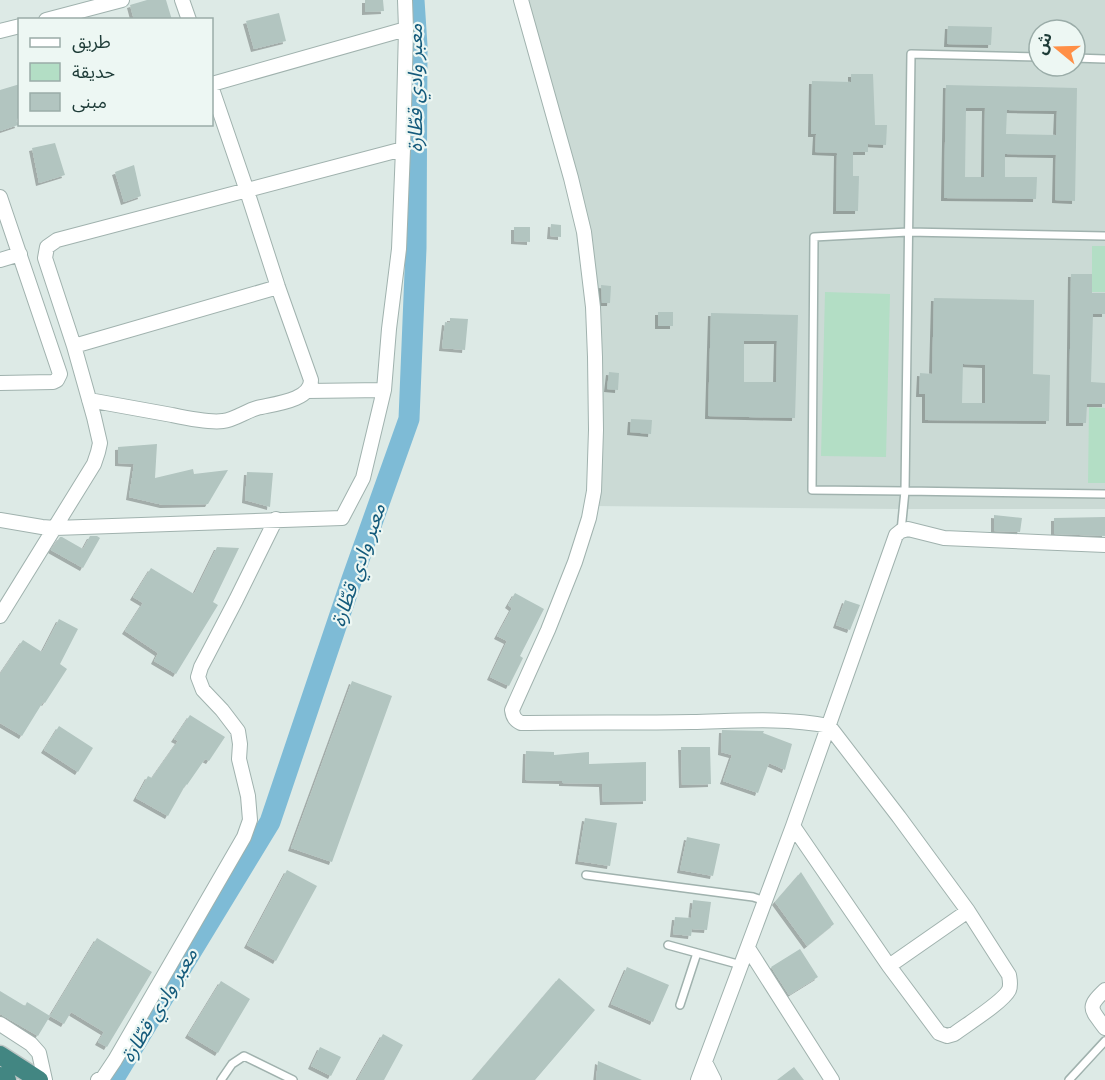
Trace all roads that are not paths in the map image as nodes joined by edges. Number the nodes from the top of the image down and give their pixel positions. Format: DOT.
graph roads {
  1 [pos="122,0"];
  2 [pos="182,0"];
  3 [pos="405,0"];
  4 [pos="521,0"];
  5 [pos="54,18"];
  6 [pos="188,18"];
  7 [pos="18,26"];
  8 [pos="406,29"];
  9 [pos="0,31"];
  10 [pos="1027,57"];
  11 [pos="1087,58"];
  12 [pos="1105,59"];
  13 [pos="213,84"];
  14 [pos="213,92"];
  15 [pos="404,149"];
  16 [pos="247,191"];
  17 [pos="0,197"];
  18 [pos="908,232"];
  19 [pos="1105,236"];
  20 [pos="20,254"];
  21 [pos="0,261"];
  22 [pos="278,287"];
  23 [pos="74,345"];
  24 [pos="0,383"];
  25 [pos="384,390"];
  26 [pos="307,391"];
  27 [pos="89,400"];
  28 [pos="905,490"];
  29 [pos="1105,494"];
  30 [pos="276,519"];
  31 [pos="0,520"];
  32 [pos="55,528"];
  33 [pos="901,531"];
  34 [pos="1105,545"];
  35 [pos="0,616"];
  36 [pos="829,726"];
  37 [pos="794,826"];
  38 [pos="586,874"];
  39 [pos="765,901"];
  40 [pos="968,911"];
  41 [pos="668,945"];
  42 [pos="748,948"];
  43 [pos="697,953"];
  44 [pos="741,965"];
  45 [pos="890,966"];
  46 [pos="1105,990"];
  47 [pos="680,1005"];
  48 [pos="0,1024"];
  49 [pos="1105,1028"];
  50 [pos="1105,1041"];
  51 [pos="0,1055"];
  52 [pos="705,1062"];
  53 [pos="0,1076"];
  54 [pos="7,1080"];
  55 [pos="39,1080"];
  56 [pos="45,1080"];
  57 [pos="98,1080"];
  58 [pos="221,1080"];
  59 [pos="293,1080"];
  60 [pos="698,1080"];
  61 [pos="714,1080"];
  62 [pos="832,1080"];
  63 [pos="1069,1080"];
  1 -- 5 [label="street"];
  2 -- 6 [label="street"];
  3 -- 8 [label="street"];
  4 -- 36 [label="street"];
  7 -- 9 [label="street"];
  8 -- 13 [label="street"];
  8 -- 15 [label="street"];
  10 -- 18 [label="lane"];
  11 -- 12 [label="lane"];
  14 -- 16 [label="street"];
  15 -- 16 [label="street"];
  15 -- 25 [label="street"];
  16 -- 22 [label="street"];
  16 -- 23 [label="street"];
  17 -- 20 [label="street"];
  18 -- 19 [label="lane"];
  18 -- 28 [label="lane"];
  18 -- 28 [label="lane"];
  20 -- 21 [label="street"];
  20 -- 24 [label="street"];
  22 -- 23 [label="street"];
  22 -- 26 [label="street"];
  23 -- 27 [label="street"];
  25 -- 26 [label="street"];
  25 -- 30 [label="street"];
  26 -- 27 [label="street"];
  27 -- 32 [label="street"];
  28 -- 29 [label="lane"];
  28 -- 33 [label="lane"];
  30 -- 32 [label="street"];
  30 -- 57 [label="street"];
  31 -- 32 [label="street"];
  32 -- 35 [label="street"];
  33 -- 34 [label="street"];
  33 -- 36 [label="street"];
  36 -- 37 [label="street"];
  36 -- 40 [label="street"];
  37 -- 39 [label="street"];
  37 -- 45 [label="street"];
  38 -- 39 [label="lane"];
  39 -- 42 [label="street"];
  40 -- 45 [label="street"];
  40 -- 45 [label="street"];
  41 -- 43 [label="lane"];
  42 -- 44 [label="street"];
  42 -- 62 [label="street"];
  43 -- 44 [label="lane"];
  43 -- 47 [label="lane"];
  44 -- 52 [label="street"];
  46 -- 49 [label="street"];
  48 -- 56 [label="street"];
  50 -- 63 [label="lane"];
  51 -- 55 [label="highway"];
  52 -- 60 [label="street"];
  52 -- 61 [label="street"];
  53 -- 54 [label="highway"];
  58 -- 59 [label="lane"];
}
